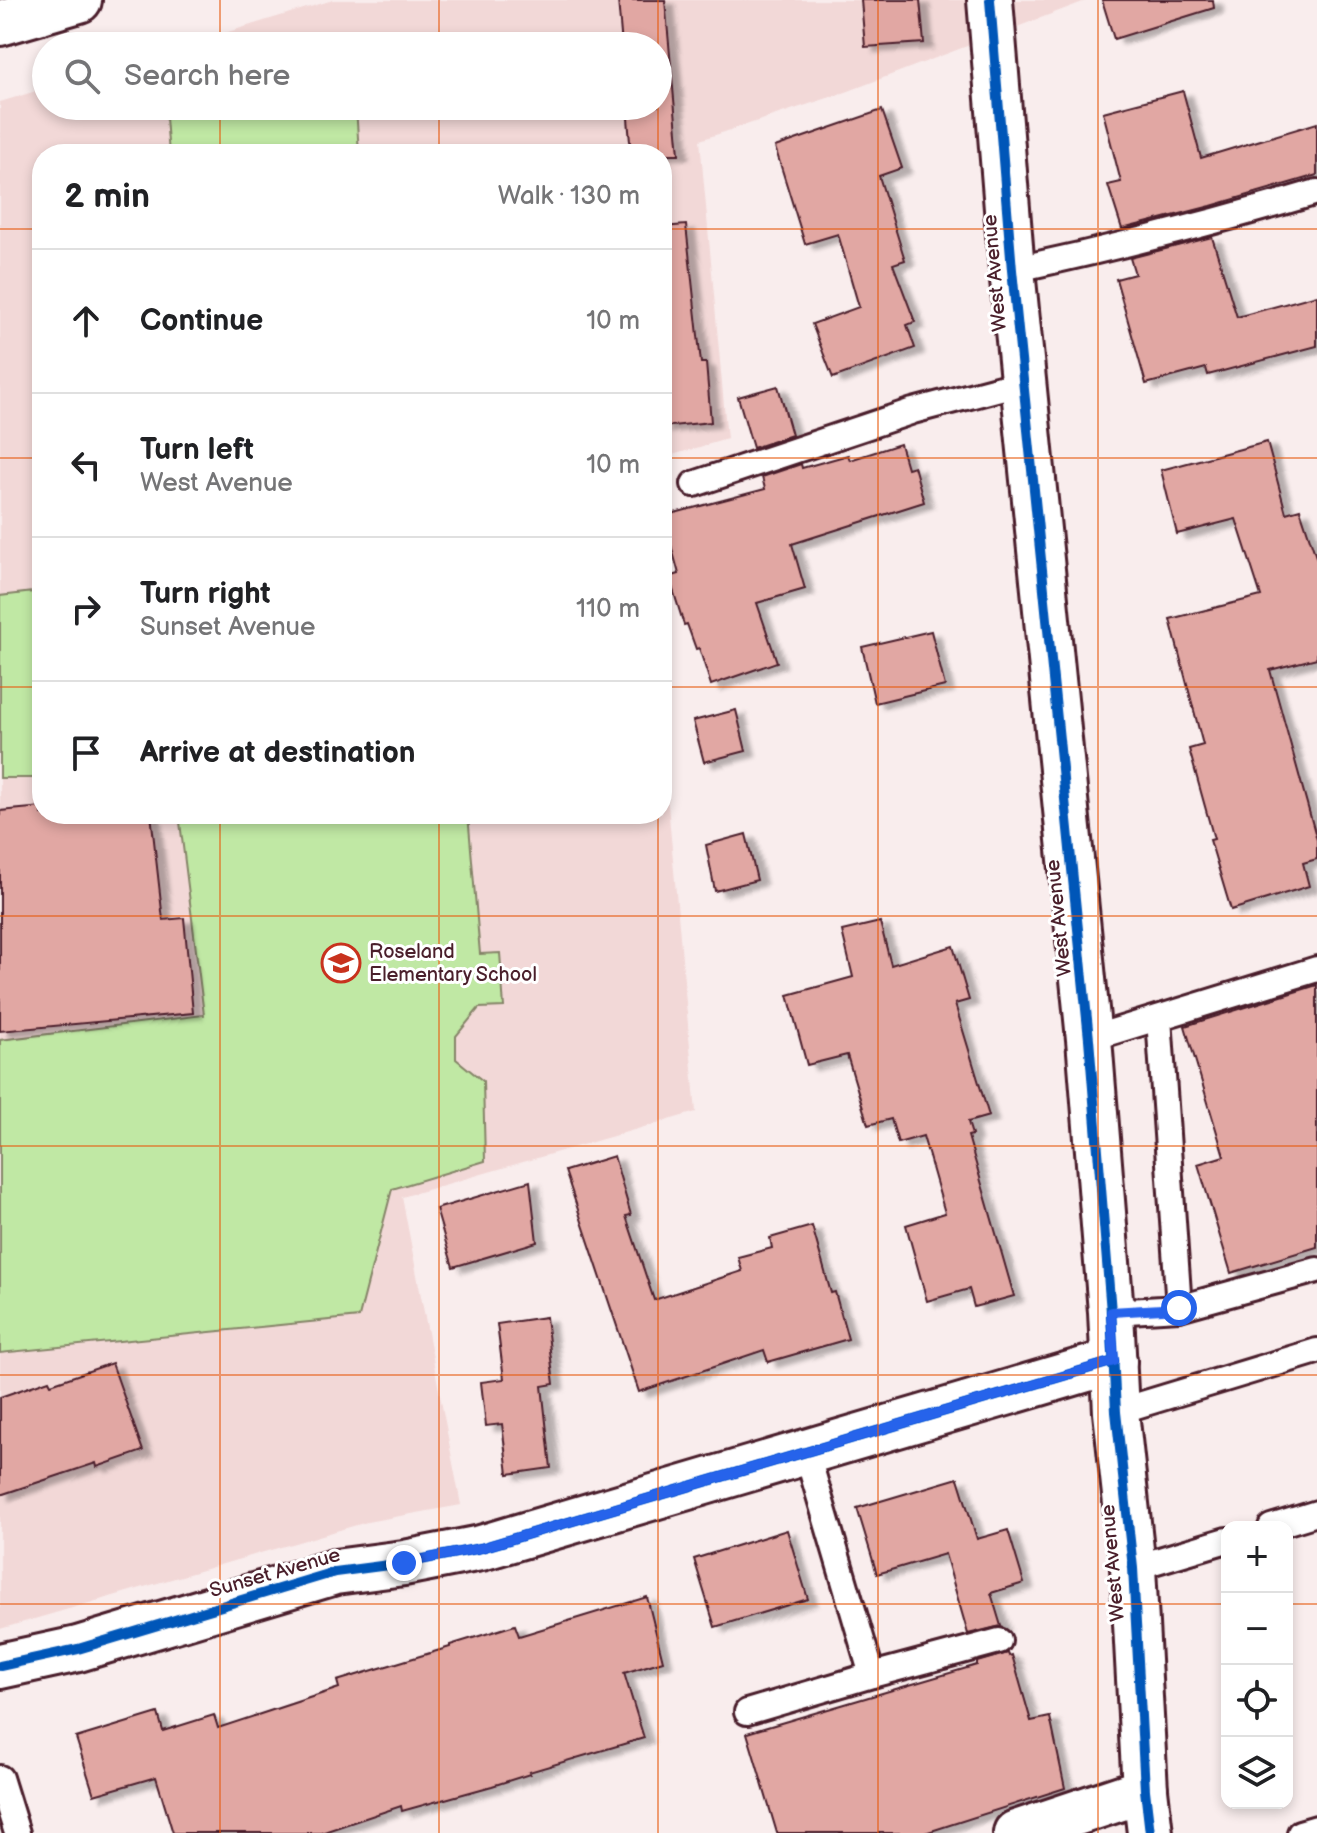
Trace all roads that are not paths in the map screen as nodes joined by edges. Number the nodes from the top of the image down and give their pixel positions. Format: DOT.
graph roads {
  1 [pos="79,0"];
  2 [pos="990,0"];
  3 [pos="0,23"];
  4 [pos="1317,192"];
  5 [pos="1012,270"];
  6 [pos="1023,382"];
  7 [pos="694,484"];
  8 [pos="1317,969"];
  9 [pos="1159,1018"];
  10 [pos="1089,1039"];
  11 [pos="1317,1270"];
  12 [pos="1179,1308"];
  13 [pos="1111,1312"];
  14 [pos="1317,1351"];
  15 [pos="1114,1361"];
  16 [pos="1116,1412"];
  17 [pos="806,1451"];
  18 [pos="1317,1513"];
  19 [pos="1291,1521"];
  20 [pos="1221,1542"];
  21 [pos="1133,1568"];
  22 [pos="999,1641"];
  23 [pos="0,1666"];
  24 [pos="872,1675"];
  25 [pos="747,1712"];
  26 [pos="0,1778"];
  27 [pos="1145,1790"];
  28 [pos="1317,1828"];
  29 [pos="17,1833"];
  30 [pos="1016,1833"];
  31 [pos="1150,1833"];
  32 [pos="1300,1833"];
  1 -- 3 [label="street"];
  2 -- 5 [label="street, West Avenue"];
  4 -- 5 [label="lane"];
  5 -- 6 [label="street, West Avenue"];
  6 -- 7 [label="lane"];
  6 -- 10 [label="street, West Avenue"];
  8 -- 9 [label="lane"];
  9 -- 10 [label="lane"];
  9 -- 12 [label="lane"];
  10 -- 13 [label="street, West Avenue"];
  11 -- 12 [label="lane"];
  12 -- 13 [label="lane"];
  13 -- 15 [label="street, West Avenue"];
  14 -- 16 [label="lane"];
  15 -- 16 [label="street, West Avenue"];
  15 -- 17 [label="street, Sunset Avenue"];
  16 -- 21 [label="street, West Avenue"];
  17 -- 23 [label="street, Sunset Avenue"];
  17 -- 24 [label="lane"];
  18 -- 19 [label="lane"];
  20 -- 21 [label="lane"];
  21 -- 27 [label="street, West Avenue"];
  22 -- 24 [label="lane"];
  24 -- 25 [label="lane"];
  26 -- 29 [label="lane"];
  27 -- 30 [label="street"];
  27 -- 31 [label="street, West Avenue"];
  28 -- 32 [label="lane"];
}
